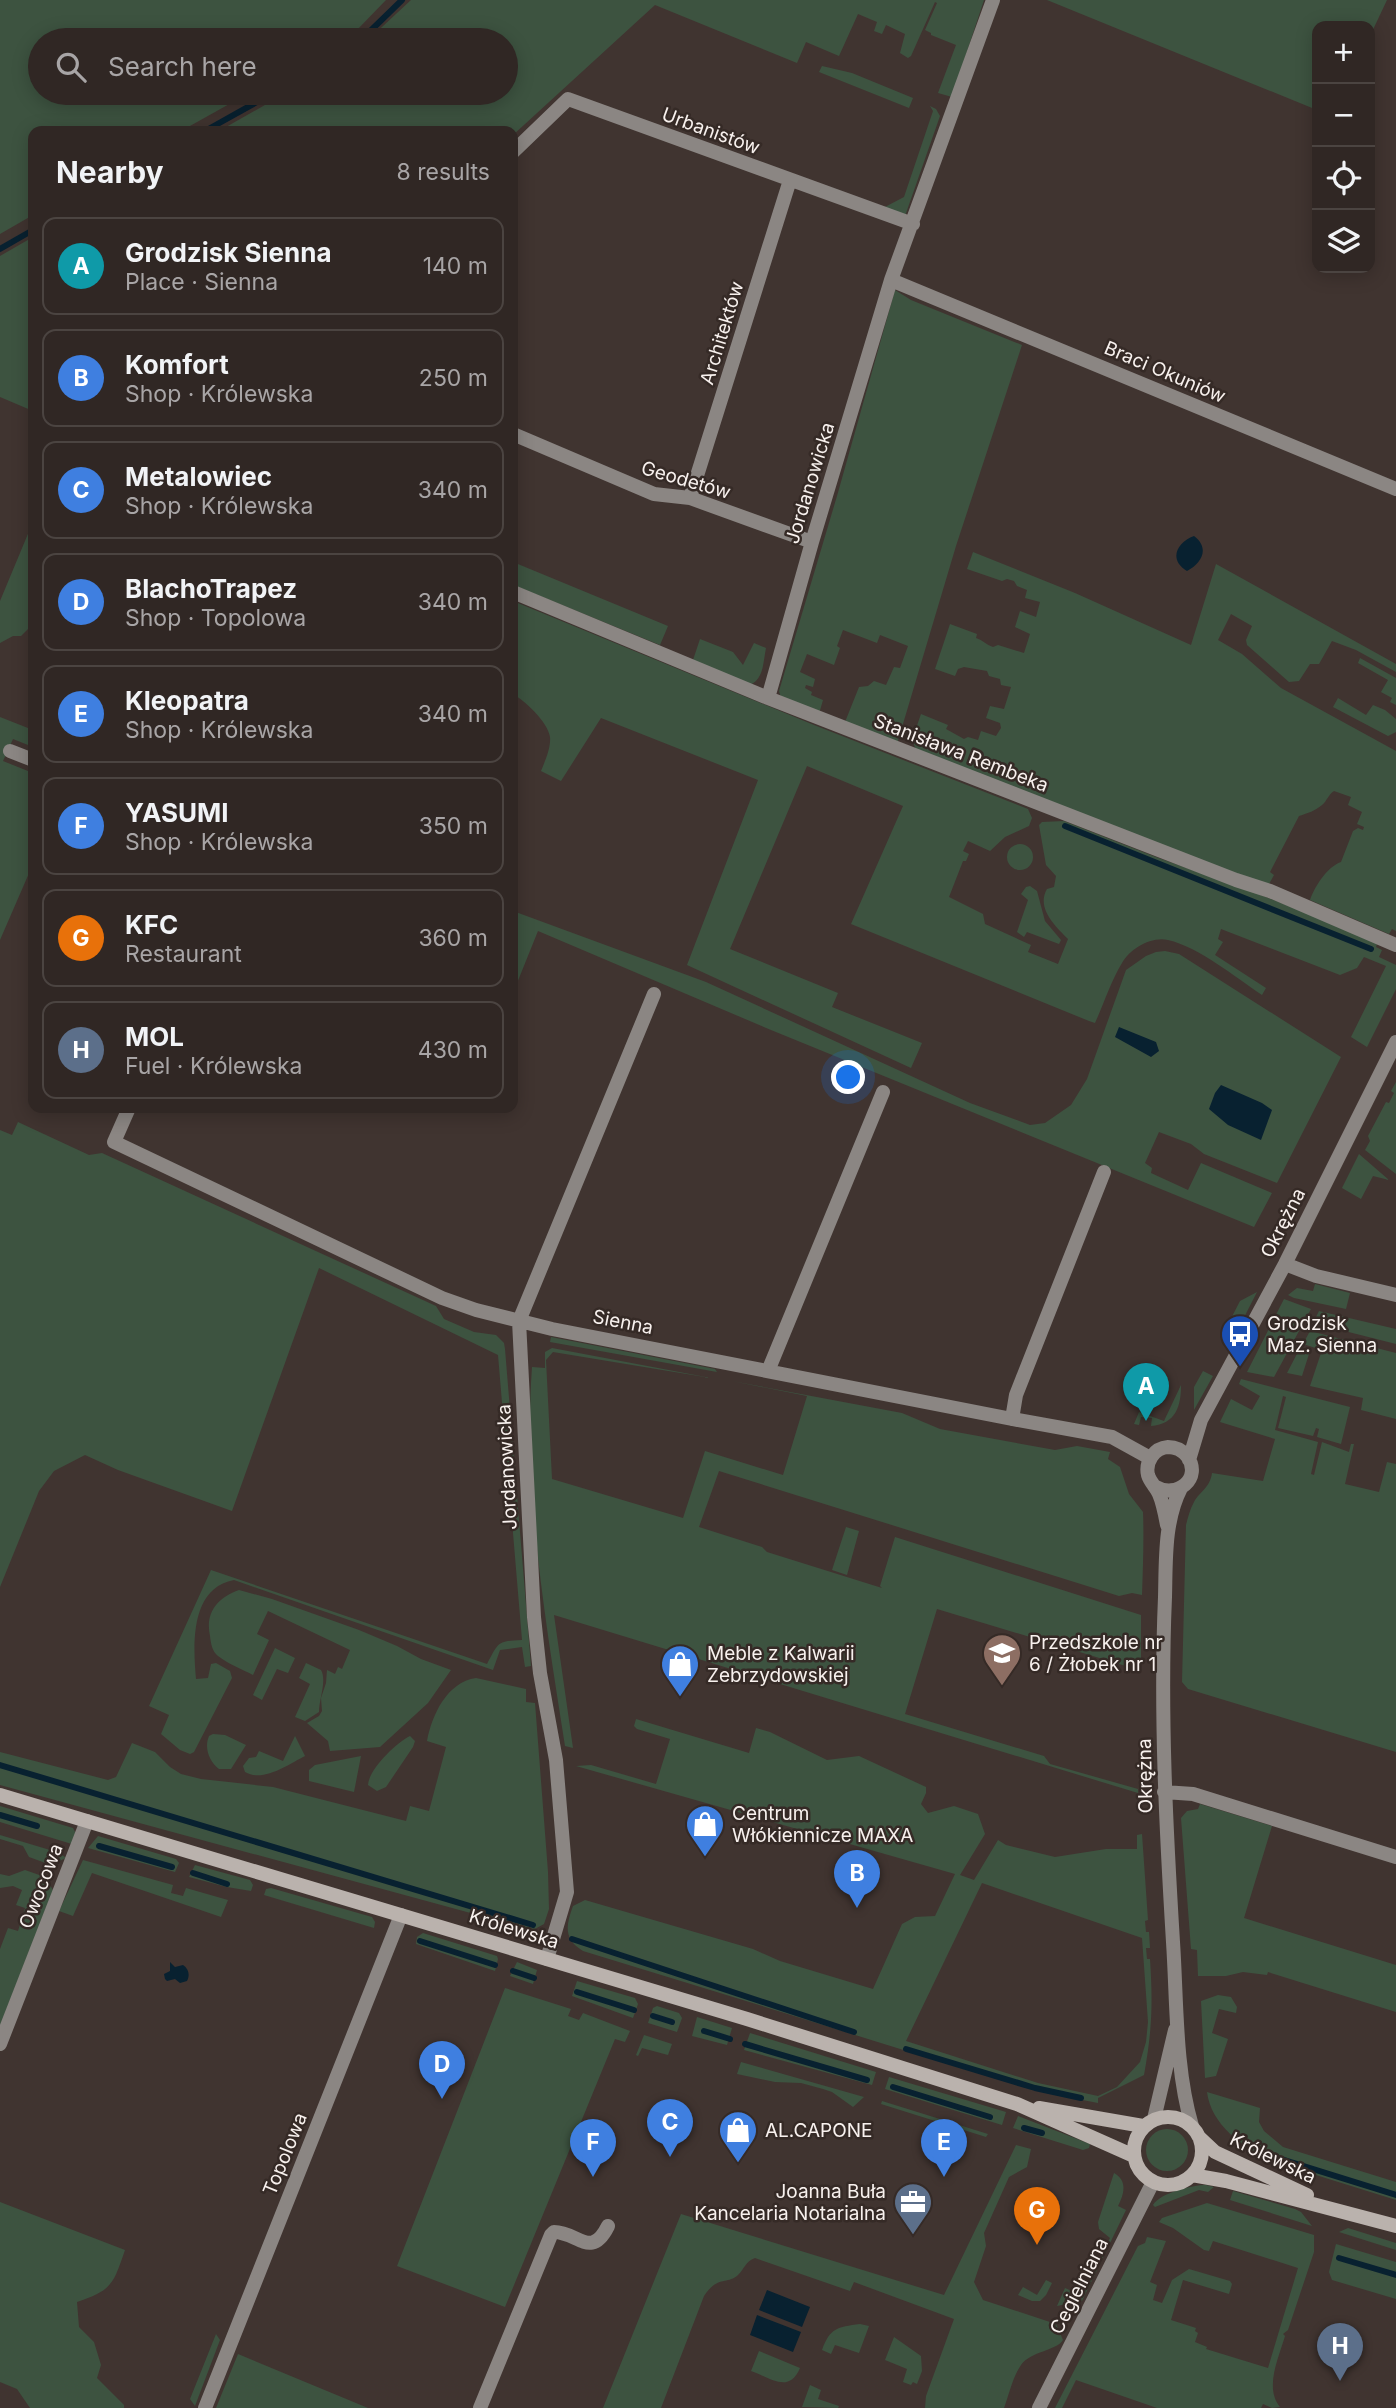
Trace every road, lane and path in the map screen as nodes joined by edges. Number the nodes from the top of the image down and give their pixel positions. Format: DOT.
graph roads {
  1 [pos="993,0"];
  2 [pos="518,147"];
  3 [pos="790,180"];
  4 [pos="913,224"];
  5 [pos="891,280"];
  6 [pos="518,436"];
  7 [pos="1396,489"];
  8 [pos="690,498"];
  9 [pos="812,542"];
  10 [pos="518,594"];
  11 [pos="768,698"];
  12 [pos="10,751"];
  13 [pos="28,758"];
  14 [pos="1396,945"];
  15 [pos="654,994"];
  16 [pos="1396,1042"];
  17 [pos="883,1092"];
  18 [pos="127,1113"];
  19 [pos="1104,1172"];
  20 [pos="1284,1264"];
  21 [pos="1396,1295"];
  22 [pos="519,1321"];
  23 [pos="768,1371"];
  24 [pos="1012,1419"];
  25 [pos="1201,1420"];
  26 [pos="1174,1448"];
  27 [pos="1150,1458"];
  28 [pos="1189,1460"];
  29 [pos="1154,1486"];
  30 [pos="1181,1488"];
  31 [pos="1168,1533"];
  32 [pos="1164,1792"];
  33 [pos="0,1795"];
  34 [pos="87,1821"];
  35 [pos="1396,1857"];
  36 [pos="401,1915"];
  37 [pos="547,1959"];
  38 [pos="1178,2018"];
  39 [pos="0,2044"];
  40 [pos="1017,2104"];
  41 [pos="1148,2123"];
  42 [pos="1196,2132"];
  43 [pos="1133,2156"];
  44 [pos="1192,2175"];
  45 [pos="1153,2182"];
  46 [pos="1334,2208"];
  47 [pos="608,2226"];
  48 [pos="1396,2226"];
  49 [pos="205,2408"];
  50 [pos="480,2408"];
  51 [pos="1039,2408"];
  1 -- 4 [label="street, Jordanowicka"];
  2 -- 3 [label="street, Urbanistów"];
  3 -- 4 [label="street, Urbanistów"];
  3 -- 8 [label="street, Architektów"];
  4 -- 5 [label="street, Jordanowicka"];
  5 -- 7 [label="street, Braci Okuniów"];
  5 -- 9 [label="street, Jordanowicka"];
  6 -- 8 [label="street, Geodetów"];
  8 -- 9 [label="street, Geodetów"];
  9 -- 11 [label="street, Jordanowicka"];
  10 -- 11 [label="street, Stanisława Rembeka"];
  11 -- 14 [label="street, Stanisława Rembeka"];
  12 -- 13 [label="street"];
  15 -- 22 [label="street, Jordanowicka"];
  16 -- 20 [label="street, Okrężna"];
  17 -- 23 [label="street"];
  18 -- 22 [label="street, Sienna"];
  19 -- 24 [label="street"];
  20 -- 21 [label="street"];
  20 -- 25 [label="street, Okrężna"];
  22 -- 23 [label="street, Sienna"];
  22 -- 37 [label="street, Jordanowicka"];
  23 -- 24 [label="street, Sienna"];
  24 -- 27 [label="street, Sienna"];
  25 -- 26 [label="street, Okrężna"];
  25 -- 28 [label="street, Okrężna"];
  26 -- 27 [label="street"];
  26 -- 28 [label="street"];
  27 -- 29 [label="street"];
  28 -- 30 [label="street"];
  29 -- 30 [label="street"];
  29 -- 31 [label="street, Okrężna"];
  30 -- 31 [label="street, Okrężna"];
  31 -- 32 [label="street, Okrężna"];
  32 -- 35 [label="street"];
  32 -- 38 [label="street, Okrężna"];
  33 -- 34 [label="main road, Królewska"];
  34 -- 36 [label="main road, Królewska"];
  34 -- 39 [label="street, Owocowa"];
  36 -- 37 [label="main road, Królewska"];
  36 -- 49 [label="street, Topolowa"];
  37 -- 40 [label="main road, Królewska"];
  38 -- 41 [label="street, Okrężna"];
  38 -- 42 [label="street, Okrężna"];
  40 -- 41 [label="main road, Królewska"];
  40 -- 43 [label="main road, Królewska"];
  41 -- 42 [label="main road"];
  41 -- 43 [label="main road"];
  42 -- 44 [label="main road"];
  42 -- 46 [label="main road, Królewska"];
  43 -- 45 [label="main road"];
  44 -- 45 [label="main road"];
  44 -- 46 [label="main road, Królewska"];
  45 -- 51 [label="street, Cegielniana"];
  46 -- 48 [label="main road, Królewska"];
  47 -- 50 [label="street"];
}
